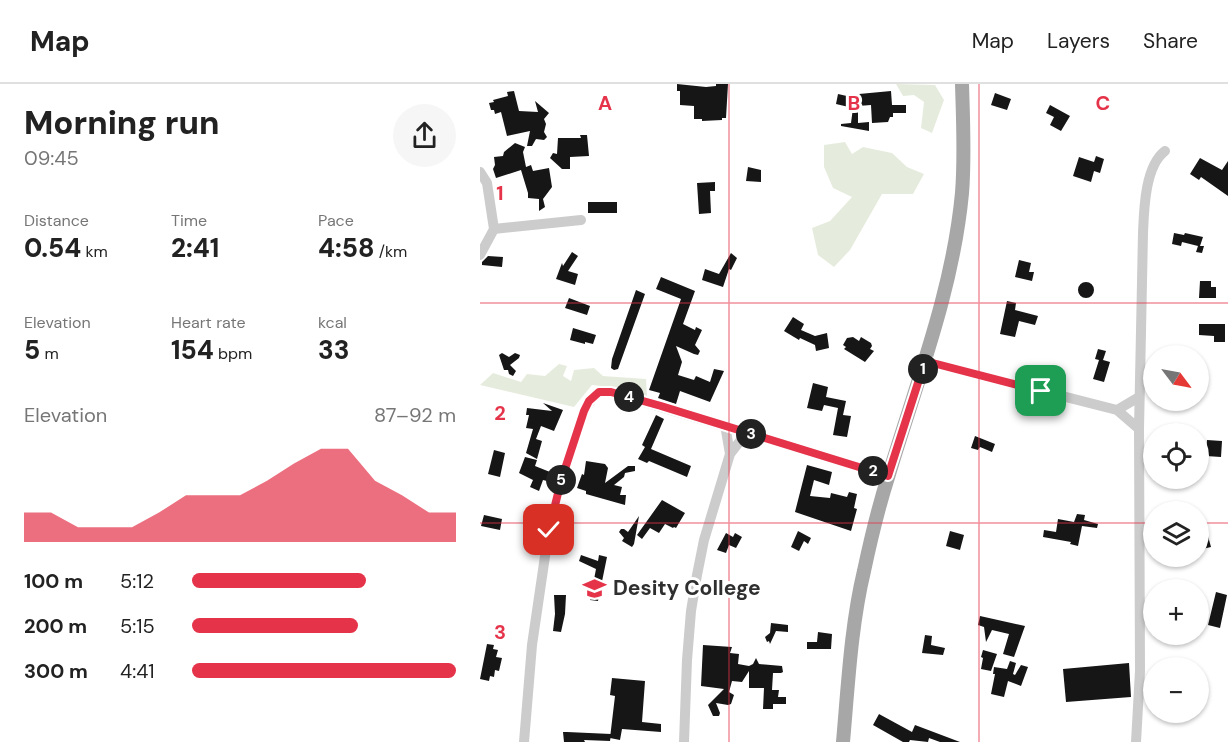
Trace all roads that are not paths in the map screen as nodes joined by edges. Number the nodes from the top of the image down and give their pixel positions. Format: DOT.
graph roads {
  1 [pos="962,84"];
  2 [pos="1165,151"];
  3 [pos="480,172"];
  4 [pos="581,220"];
  5 [pos="494,229"];
  6 [pos="480,255"];
  7 [pos="925,361"];
  8 [pos="1139,397"];
  9 [pos="1117,410"];
  10 [pos="725,425"];
  11 [pos="1139,429"];
  12 [pos="747,432"];
  13 [pos="730,454"];
  14 [pos="888,476"];
  15 [pos="524,742"];
  16 [pos="684,742"];
  17 [pos="843,742"];
  18 [pos="1136,742"];
  1 -- 7 [label="main road"];
  2 -- 8 [label="street"];
  3 -- 5 [label="street"];
  4 -- 5 [label="street"];
  5 -- 6 [label="street"];
  7 -- 9 [label="street"];
  7 -- 14 [label="main road"];
  8 -- 9 [label="street"];
  8 -- 11 [label="street"];
  9 -- 11 [label="street"];
  10 -- 12 [label="street"];
  10 -- 13 [label="street"];
  10 -- 15 [label="street"];
  11 -- 18 [label="street"];
  12 -- 13 [label="street"];
  12 -- 14 [label="street"];
  13 -- 16 [label="street"];
  14 -- 17 [label="main road"];
}
